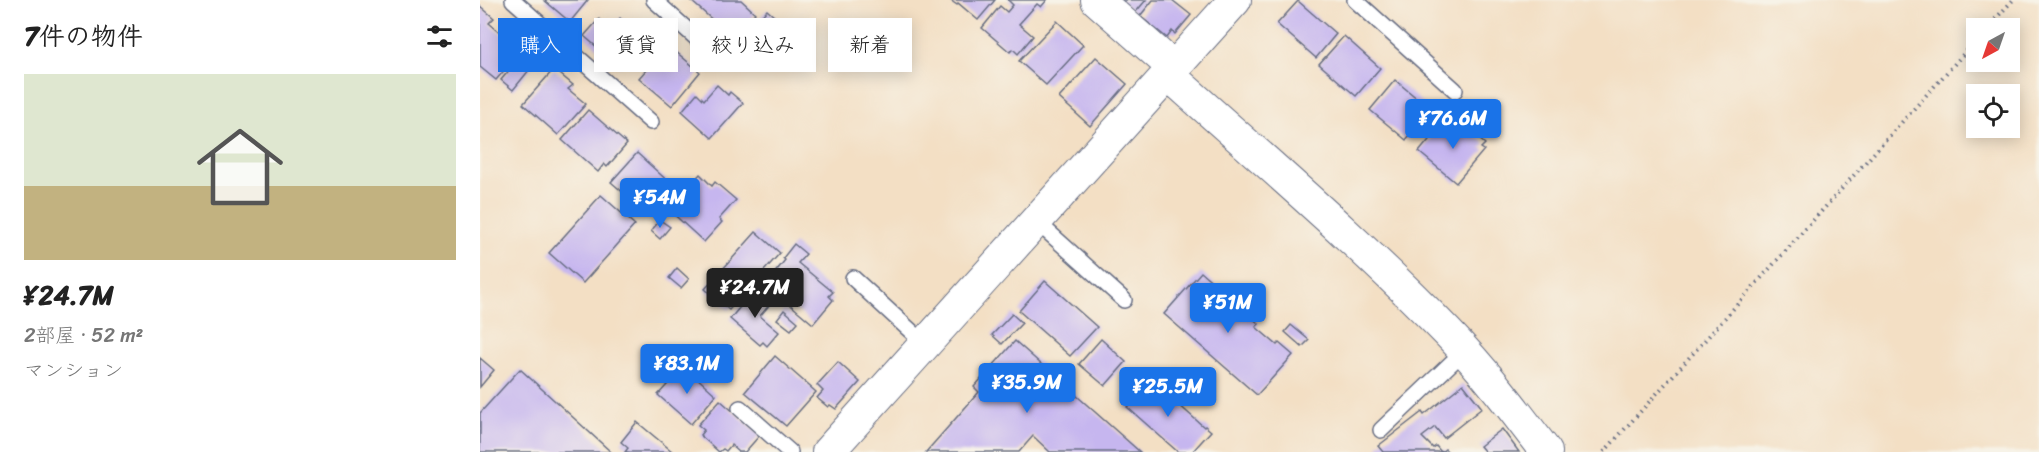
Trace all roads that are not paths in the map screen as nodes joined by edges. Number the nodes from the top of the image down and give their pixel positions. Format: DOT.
graph roads {
  1 [pos="513,0"];
  2 [pos="654,0"];
  3 [pos="1098,0"];
  4 [pos="1235,0"];
  5 [pos="1354,0"];
  6 [pos="690,32"];
  7 [pos="1171,71"];
  8 [pos="1455,90"];
  9 [pos="651,122"];
  10 [pos="1036,221"];
  11 [pos="854,278"];
  12 [pos="1124,300"];
  13 [pos="925,344"];
  14 [pos="1464,351"];
  15 [pos="740,408"];
  16 [pos="1382,430"];
  17 [pos="790,452"];
  18 [pos="828,452"];
  19 [pos="1546,452"];
  1 -- 9 [label="lane"];
  2 -- 6 [label="lane"];
  3 -- 7 [label="street"];
  4 -- 7 [label="street"];
  5 -- 8 [label="lane"];
  7 -- 10 [label="street"];
  7 -- 14 [label="street"];
  10 -- 12 [label="lane"];
  10 -- 13 [label="street"];
  11 -- 13 [label="lane"];
  13 -- 18 [label="street"];
  14 -- 16 [label="lane"];
  14 -- 19 [label="street"];
  15 -- 17 [label="lane"];
}
